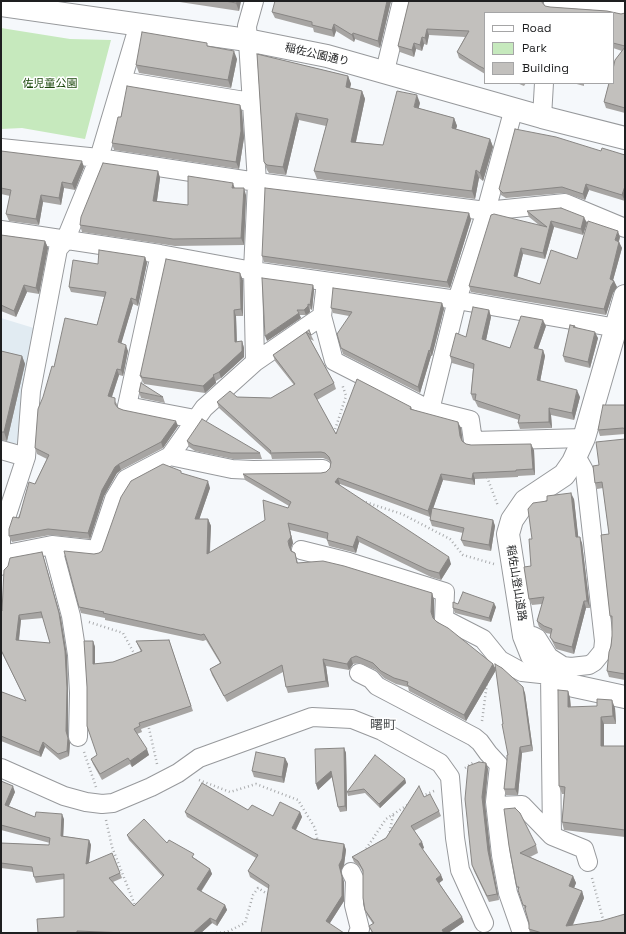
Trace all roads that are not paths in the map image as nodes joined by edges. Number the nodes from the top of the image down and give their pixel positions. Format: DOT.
graph roads {
  1 [pos="254,1"];
  2 [pos="402,1"];
  3 [pos="1,5"];
  4 [pos="552,6"];
  5 [pos="625,10"];
  6 [pos="139,24"];
  7 [pos="247,40"];
  8 [pos="385,71"];
  9 [pos="122,82"];
  10 [pos="544,84"];
  11 [pos="251,102"];
  12 [pos="514,108"];
  13 [pos="542,117"];
  14 [pos="625,138"];
  15 [pos="1,148"];
  16 [pos="99,158"];
  17 [pos="257,182"];
  18 [pos="486,211"];
  19 [pos="625,228"];
  20 [pos="1,230"];
  21 [pos="65,241"];
  22 [pos="160,254"];
  23 [pos="254,271"];
  24 [pos="326,282"];
  25 [pos="625,296"];
  26 [pos="457,300"];
  27 [pos="322,316"];
  28 [pos="617,328"];
  29 [pos="255,362"];
  30 [pos="430,410"];
  31 [pos="195,419"];
  32 [pos="584,438"];
  33 [pos="1,450"];
  34 [pos="26,456"];
  35 [pos="170,456"];
  36 [pos="575,459"];
  37 [pos="323,469"];
  38 [pos="52,545"];
  39 [pos="1,549"];
  40 [pos="301,550"];
  41 [pos="524,636"];
  42 [pos="359,673"];
  43 [pos="550,675"];
  44 [pos="625,697"];
  45 [pos="78,737"];
  46 [pos="1,768"];
  47 [pos="496,806"];
  48 [pos="552,836"];
  49 [pos="588,862"];
  50 [pos="351,872"];
  51 [pos="484,923"];
  52 [pos="358,933"];
  53 [pos="522,933"];
  1 -- 7 [label="street"];
  2 -- 8 [label="street"];
  3 -- 6 [label="street, 稲佐公園通り"];
  4 -- 5 [label="street"];
  6 -- 7 [label="street, 稲佐公園通り"];
  6 -- 9 [label="street"];
  7 -- 8 [label="street, 稲佐公園通り"];
  7 -- 11 [label="street"];
  8 -- 12 [label="street, 稲佐公園通り"];
  9 -- 11 [label="street"];
  9 -- 16 [label="street"];
  10 -- 13 [label="street"];
  11 -- 17 [label="street"];
  12 -- 13 [label="street, 稲佐公園通り"];
  12 -- 18 [label="street"];
  13 -- 14 [label="street, 稲佐公園通り"];
  15 -- 16 [label="street"];
  16 -- 17 [label="street"];
  16 -- 21 [label="street"];
  17 -- 18 [label="street"];
  17 -- 23 [label="street"];
  18 -- 19 [label="street"];
  18 -- 26 [label="street"];
  20 -- 21 [label="street"];
  21 -- 22 [label="street"];
  21 -- 34 [label="street"];
  22 -- 23 [label="street"];
  22 -- 31 [label="street"];
  23 -- 24 [label="street"];
  23 -- 29 [label="street"];
  24 -- 26 [label="street"];
  24 -- 27 [label="street"];
  25 -- 28 [label="street, 稲佐山登山道路"];
  26 -- 28 [label="street"];
  26 -- 30 [label="street"];
  27 -- 29 [label="street"];
  27 -- 30 [label="street"];
  28 -- 32 [label="street, 稲佐山登山道路"];
  29 -- 31 [label="street"];
  30 -- 32 [label="street"];
  31 -- 35 [label="street"];
  32 -- 36 [label="street, 稲佐山登山道路"];
  33 -- 34 [label="street"];
  34 -- 39 [label="street"];
  35 -- 37 [label="street"];
  35 -- 38 [label="street"];
  36 -- 41 [label="street, 稲佐山登山道路"];
  36 -- 41 [label="street"];
  38 -- 39 [label="street"];
  38 -- 45 [label="street"];
  40 -- 43 [label="street"];
  41 -- 43 [label="street, 稲佐山登山道路"];
  42 -- 47 [label="street"];
  43 -- 44 [label="street, 稲佐山登山道路"];
  43 -- 48 [label="street"];
  46 -- 51 [label="street"];
  47 -- 48 [label="street"];
  47 -- 53 [label="street"];
  48 -- 49 [label="street"];
  50 -- 52 [label="street"];
}
